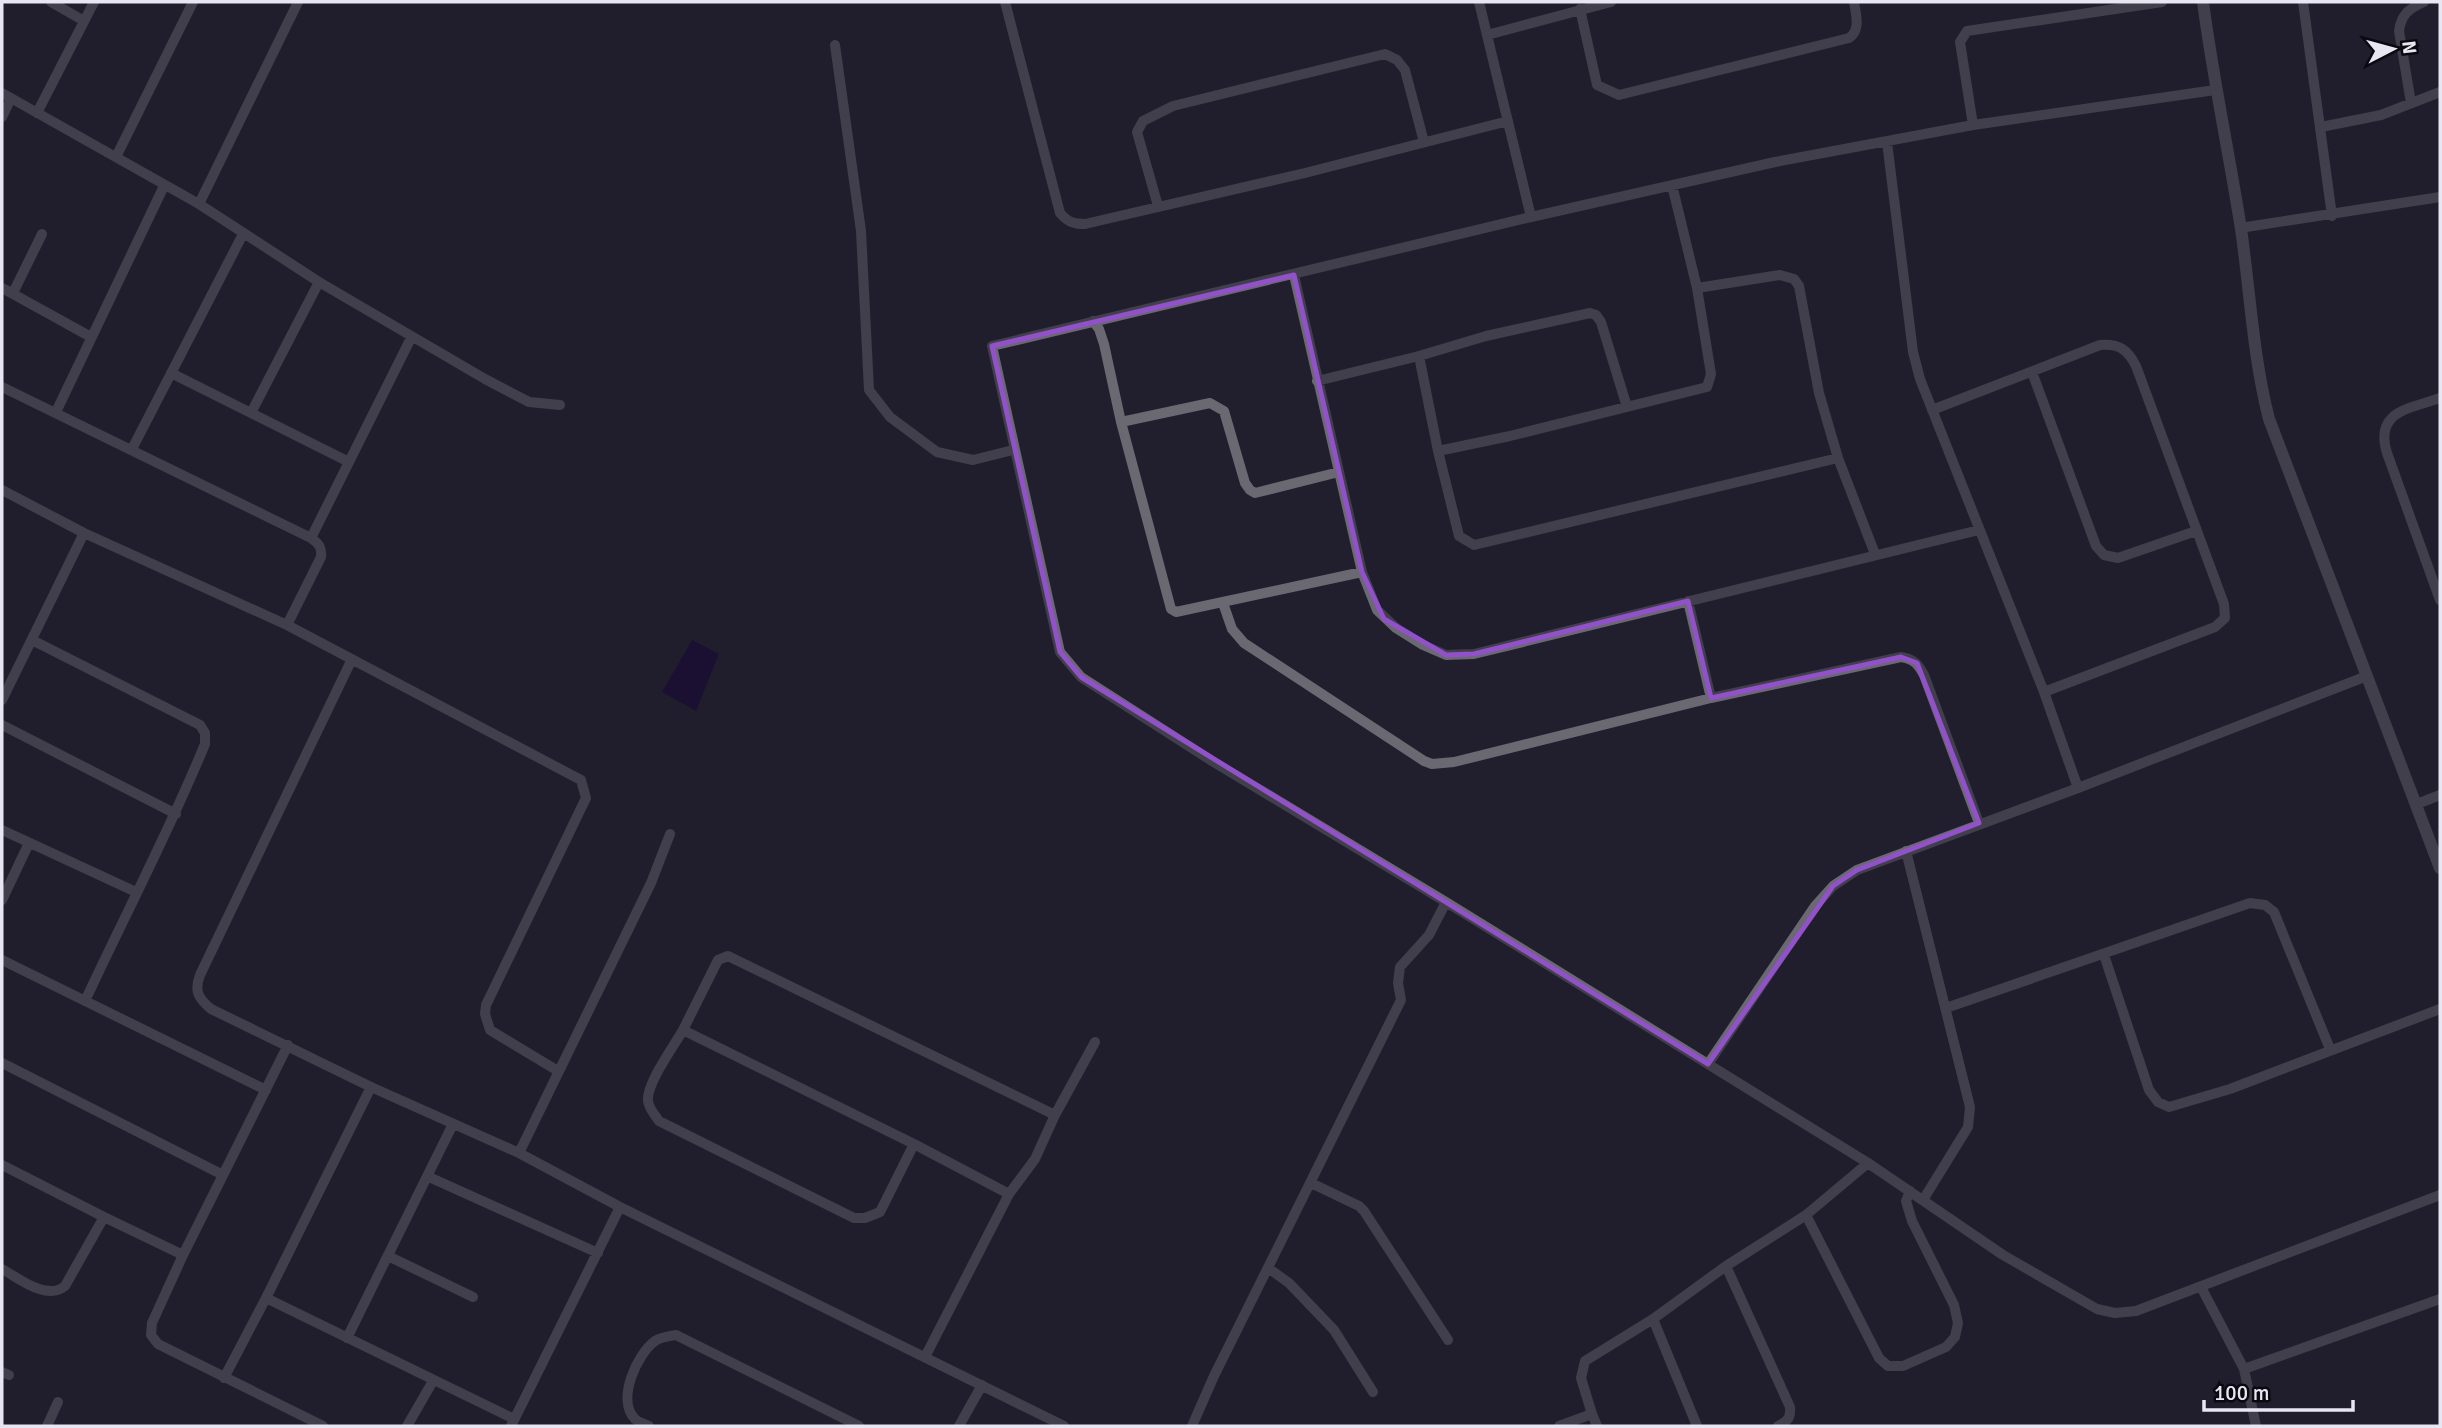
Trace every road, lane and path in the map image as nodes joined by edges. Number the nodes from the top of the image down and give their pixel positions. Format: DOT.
graph roads {
  1 [pos="51,2"];
  2 [pos="94,2"];
  3 [pos="193,2"];
  4 [pos="298,2"];
  5 [pos="1005,2"];
  6 [pos="1479,2"];
  7 [pos="1611,2"];
  8 [pos="1854,2"];
  9 [pos="2162,2"];
  10 [pos="2203,2"];
  11 [pos="2303,2"];
  12 [pos="2424,2"];
  13 [pos="1580,9"];
  14 [pos="84,21"];
  15 [pos="1487,35"];
  16 [pos="835,45"];
  17 [pos="2215,90"];
  18 [pos="2440,92"];
  19 [pos="6,95"];
  20 [pos="2411,103"];
  21 [pos="37,113"];
  22 [pos="2,117"];
  23 [pos="1508,121"];
  24 [pos="1973,125"];
  25 [pos="2321,127"];
  26 [pos="1424,142"];
  27 [pos="1887,142"];
  28 [pos="116,157"];
  29 [pos="164,186"];
  30 [pos="1672,186"];
  31 [pos="2440,197"];
  32 [pos="199,204"];
  33 [pos="1158,206"];
  34 [pos="2332,216"];
  35 [pos="1531,217"];
  36 [pos="2241,228"];
  37 [pos="42,234"];
  38 [pos="243,234"];
  39 [pos="1294,275"];
  40 [pos="319,282"];
  41 [pos="2,288"];
  42 [pos="1697,288"];
  43 [pos="13,293"];
  44 [pos="1093,321"];
  45 [pos="90,337"];
  46 [pos="411,338"];
  47 [pos="1419,356"];
  48 [pos="2032,372"];
  49 [pos="171,373"];
  50 [pos="1317,381"];
  51 [pos="2,387"];
  52 [pos="2440,398"];
  53 [pos="560,405"];
  54 [pos="1626,407"];
  55 [pos="1932,410"];
  56 [pos="56,412"];
  57 [pos="251,413"];
  58 [pos="1121,422"];
  59 [pos="132,449"];
  60 [pos="1013,450"];
  61 [pos="1438,451"];
  62 [pos="1838,458"];
  63 [pos="349,462"];
  64 [pos="1339,472"];
  65 [pos="2,489"];
  66 [pos="1979,530"];
  67 [pos="2196,531"];
  68 [pos="84,533"];
  69 [pos="311,538"];
  70 [pos="1875,554"];
  71 [pos="1362,572"];
  72 [pos="2440,600"];
  73 [pos="1688,601"];
  74 [pos="1223,603"];
  75 [pos="287,625"];
  76 [pos="32,640"];
  77 [pos="352,659"];
  78 [pos="2367,677"];
  79 [pos="2044,692"];
  80 [pos="1711,698"];
  81 [pos="2,700"];
  82 [pos="2,725"];
  83 [pos="2078,788"];
  84 [pos="2440,795"];
  85 [pos="2417,804"];
  86 [pos="176,814"];
  87 [pos="1979,823"];
  88 [pos="2,830"];
  89 [pos="670,834"];
  90 [pos="29,844"];
  91 [pos="1906,852"];
  92 [pos="2440,868"];
  93 [pos="136,892"];
  94 [pos="2,900"];
  95 [pos="1446,902"];
  96 [pos="2104,955"];
  97 [pos="2,960"];
  98 [pos="85,1002"];
  99 [pos="1946,1008"];
  100 [pos="2440,1009"];
  101 [pos="684,1030"];
  102 [pos="1095,1042"];
  103 [pos="288,1045"];
  104 [pos="2330,1049"];
  105 [pos="2,1063"];
  106 [pos="1708,1064"];
  107 [pos="558,1071"];
  108 [pos="371,1087"];
  109 [pos="266,1090"];
  110 [pos="1055,1115"];
  111 [pos="453,1124"];
  112 [pos="914,1144"];
  113 [pos="519,1153"];
  114 [pos="1868,1163"];
  115 [pos="2,1165"];
  116 [pos="223,1175"];
  117 [pos="429,1177"];
  118 [pos="1311,1183"];
  119 [pos="1910,1191"];
  120 [pos="1009,1194"];
  121 [pos="2440,1195"];
  122 [pos="1923,1200"];
  123 [pos="620,1207"];
  124 [pos="1806,1215"];
  125 [pos="104,1217"];
  126 [pos="598,1253"];
  127 [pos="183,1255"];
  128 [pos="388,1256"];
  129 [pos="1726,1266"];
  130 [pos="1268,1268"];
  131 [pos="2,1269"];
  132 [pos="2201,1287"];
  133 [pos="473,1297"];
  134 [pos="266,1298"];
  135 [pos="2440,1299"];
  136 [pos="1653,1319"];
  137 [pos="347,1338"];
  138 [pos="1448,1340"];
  139 [pos="925,1357"];
  140 [pos="2244,1369"];
  141 [pos="224,1378"];
  142 [pos="433,1381"];
  143 [pos="982,1385"];
  144 [pos="1373,1392"];
  145 [pos="58,1402"];
  146 [pos="1592,1414"];
  147 [pos="513,1423"];
  148 [pos="47,1426"];
  149 [pos="323,1426"];
  150 [pos="407,1426"];
  151 [pos="649,1426"];
  152 [pos="859,1426"];
  153 [pos="959,1426"];
  154 [pos="1064,1426"];
  155 [pos="1192,1426"];
  156 [pos="1559,1426"];
  157 [pos="1597,1426"];
  158 [pos="1697,1426"];
  159 [pos="1778,1426"];
  160 [pos="2256,1426"];
  1 -- 14 [label="street"];
  2 -- 14 [label="street"];
  3 -- 28 [label="street"];
  4 -- 32 [label="street"];
  5 -- 33 [label="street"];
  6 -- 15 [label="street"];
  7 -- 13 [label="street"];
  8 -- 13 [label="street"];
  9 -- 24 [label="street"];
  10 -- 17 [label="street"];
  11 -- 25 [label="street"];
  12 -- 20 [label="street"];
  13 -- 15 [label="street"];
  14 -- 21 [label="street"];
  15 -- 23 [label="street"];
  16 -- 60 [label="street"];
  17 -- 24 [label="street"];
  17 -- 36 [label="street"];
  18 -- 20 [label="street"];
  19 -- 21 [label="street"];
  19 -- 22 [label="street"];
  20 -- 25 [label="street"];
  21 -- 28 [label="street"];
  23 -- 26 [label="street"];
  23 -- 35 [label="street"];
  24 -- 27 [label="street"];
  25 -- 34 [label="street"];
  26 -- 33 [label="street"];
  26 -- 33 [label="street"];
  27 -- 30 [label="street"];
  27 -- 55 [label="street"];
  28 -- 29 [label="street"];
  29 -- 32 [label="street"];
  29 -- 45 [label="street"];
  30 -- 35 [label="street"];
  30 -- 42 [label="street"];
  31 -- 34 [label="street"];
  32 -- 38 [label="street"];
  34 -- 36 [label="street"];
  35 -- 39 [label="street"];
  36 -- 78 [label="street"];
  37 -- 43 [label="street"];
  38 -- 40 [label="street"];
  38 -- 49 [label="street"];
  39 -- 44 [label="street"];
  39 -- 50 [label="street"];
  40 -- 46 [label="street"];
  40 -- 57 [label="street"];
  41 -- 43 [label="street"];
  42 -- 54 [label="street"];
  42 -- 62 [label="street"];
  43 -- 45 [label="street"];
  44 -- 58 [label="street"];
  44 -- 60 [label="street"];
  45 -- 56 [label="street"];
  46 -- 53 [label="street"];
  46 -- 63 [label="street"];
  47 -- 50 [label="street"];
  47 -- 54 [label="street"];
  47 -- 61 [label="street"];
  48 -- 55 [label="street"];
  48 -- 67 [label="street"];
  48 -- 67 [label="street"];
  49 -- 57 [label="street"];
  49 -- 59 [label="street"];
  50 -- 64 [label="street"];
  51 -- 56 [label="street"];
  52 -- 72 [label="street"];
  54 -- 61 [label="street"];
  55 -- 66 [label="street"];
  56 -- 59 [label="street"];
  57 -- 63 [label="street"];
  58 -- 64 [label="street"];
  58 -- 74 [label="street"];
  59 -- 69 [label="street"];
  60 -- 95 [label="street"];
  61 -- 62 [label="street"];
  62 -- 70 [label="street"];
  63 -- 69 [label="street"];
  64 -- 71 [label="street"];
  65 -- 68 [label="street"];
  66 -- 70 [label="street"];
  66 -- 79 [label="street"];
  67 -- 79 [label="street"];
  68 -- 75 [label="street"];
  68 -- 76 [label="street"];
  69 -- 75 [label="street"];
  70 -- 73 [label="street"];
  71 -- 73 [label="street"];
  71 -- 74 [label="street"];
  73 -- 80 [label="street"];
  74 -- 80 [label="street"];
  75 -- 77 [label="street"];
  76 -- 81 [label="street"];
  76 -- 86 [label="street"];
  77 -- 103 [label="street"];
  77 -- 107 [label="street"];
  78 -- 83 [label="street"];
  78 -- 85 [label="street"];
  79 -- 83 [label="street"];
  80 -- 87 [label="street"];
  82 -- 86 [label="street"];
  83 -- 87 [label="street"];
  84 -- 85 [label="street"];
  85 -- 92 [label="street"];
  86 -- 93 [label="street"];
  87 -- 91 [label="street"];
  88 -- 90 [label="street"];
  89 -- 107 [label="street"];
  90 -- 93 [label="street"];
  90 -- 94 [label="street"];
  91 -- 99 [label="street"];
  91 -- 106 [label="street"];
  93 -- 98 [label="street"];
  95 -- 106 [label="street"];
  95 -- 118 [label="street"];
  96 -- 99 [label="street"];
  96 -- 104 [label="street"];
  96 -- 104 [label="street"];
  97 -- 98 [label="street"];
  98 -- 109 [label="street"];
  99 -- 122 [label="street"];
  100 -- 104 [label="street"];
  101 -- 110 [label="street"];
  101 -- 112 [label="street"];
  101 -- 112 [label="street"];
  102 -- 110 [label="street"];
  103 -- 108 [label="street"];
  103 -- 109 [label="street"];
  105 -- 116 [label="street"];
  106 -- 114 [label="street"];
  107 -- 113 [label="street"];
  108 -- 111 [label="street"];
  108 -- 134 [label="street"];
  109 -- 116 [label="street"];
  110 -- 120 [label="street"];
  111 -- 113 [label="street"];
  111 -- 117 [label="street"];
  112 -- 120 [label="street"];
  113 -- 123 [label="street"];
  114 -- 119 [label="street"];
  114 -- 124 [label="street"];
  115 -- 125 [label="street"];
  116 -- 127 [label="street"];
  117 -- 126 [label="street"];
  117 -- 128 [label="street"];
  118 -- 130 [label="street"];
  118 -- 138 [label="street"];
  119 -- 122 [label="street"];
  119 -- 124 [label="street"];
  120 -- 139 [label="street"];
  121 -- 132 [label="street"];
  122 -- 132 [label="street"];
  123 -- 126 [label="street"];
  123 -- 139 [label="street"];
  124 -- 129 [label="street"];
  125 -- 127 [label="street"];
  125 -- 131 [label="street"];
  126 -- 147 [label="street"];
  127 -- 141 [label="street"];
  128 -- 133 [label="street"];
  128 -- 137 [label="street"];
  129 -- 136 [label="street"];
  129 -- 159 [label="street"];
  130 -- 144 [label="street"];
  130 -- 155 [label="street"];
  132 -- 140 [label="street"];
  134 -- 137 [label="street"];
  134 -- 141 [label="street"];
  135 -- 140 [label="street"];
  136 -- 146 [label="street"];
  136 -- 158 [label="street"];
  137 -- 142 [label="street"];
  139 -- 143 [label="street"];
  140 -- 160 [label="street"];
  141 -- 149 [label="street"];
  142 -- 147 [label="street"];
  142 -- 150 [label="street"];
  143 -- 153 [label="street"];
  143 -- 154 [label="street"];
  145 -- 148 [label="street"];
  146 -- 156 [label="street"];
  146 -- 157 [label="street"];
  151 -- 152 [label="street"];
}
